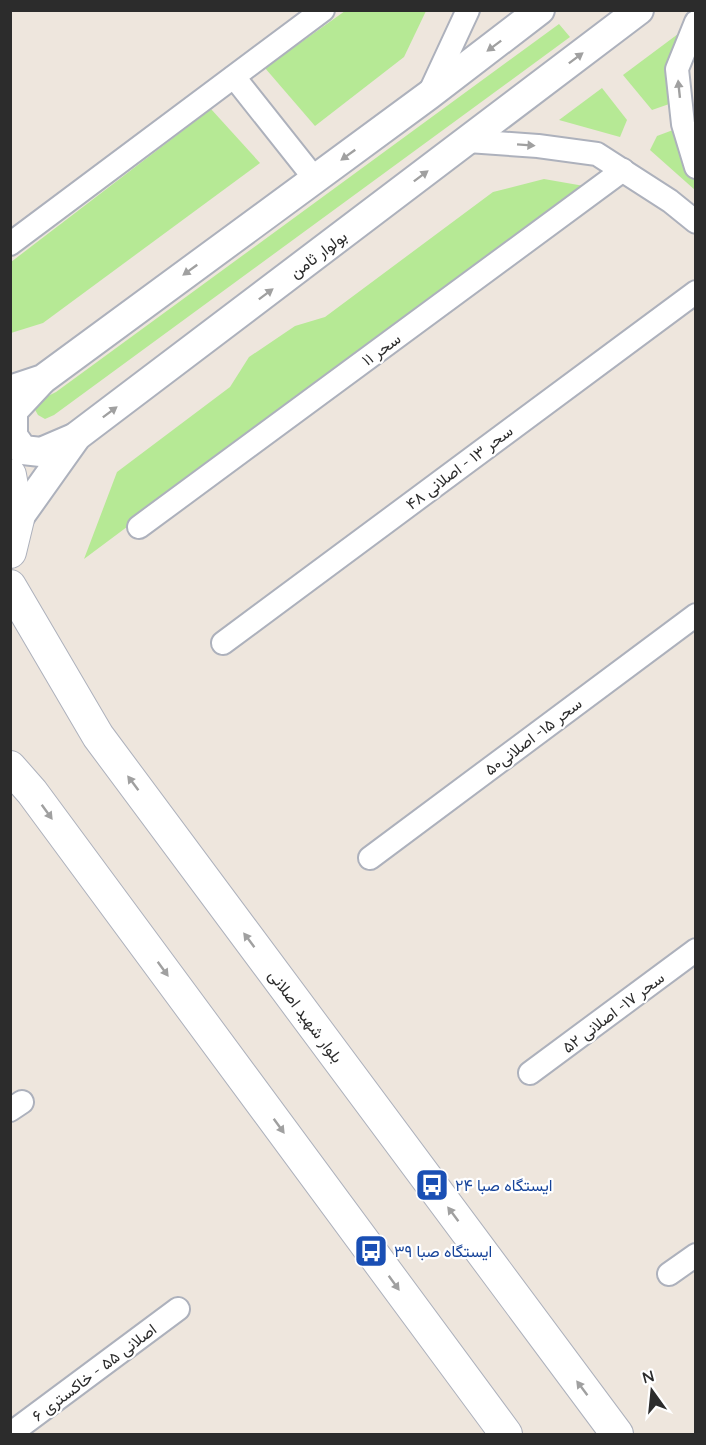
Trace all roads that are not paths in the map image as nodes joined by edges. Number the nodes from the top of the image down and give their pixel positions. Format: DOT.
graph roads {
  1 [pos="323,10"];
  2 [pos="468,10"];
  3 [pos="540,10"];
  4 [pos="639,10"];
  5 [pos="696,21"];
  6 [pos="234,77"];
  7 [pos="429,95"];
  8 [pos="689,119"];
  9 [pos="468,141"];
  10 [pos="696,167"];
  11 [pos="624,170"];
  12 [pos="315,179"];
  13 [pos="696,222"];
  14 [pos="10,244"];
  15 [pos="696,292"];
  16 [pos="43,379"];
  17 [pos="10,390"];
  18 [pos="77,436"];
  19 [pos="10,475"];
  20 [pos="18,519"];
  21 [pos="139,527"];
  22 [pos="10,552"];
  23 [pos="10,586"];
  24 [pos="696,615"];
  25 [pos="223,643"];
  26 [pos="10,767"];
  27 [pos="370,858"];
  28 [pos="696,950"];
  29 [pos="530,1073"];
  30 [pos="696,1255"];
  31 [pos="669,1274"];
  32 [pos="178,1309"];
  33 [pos="10,1434"];
  34 [pos="506,1434"];
  35 [pos="617,1434"];
  1 -- 6 [label="street"];
  2 -- 7 [label="street"];
  3 -- 7 [label="street, one-way"];
  9 -- 4 [label="street, بولوار ثامن, one-way"];
  8 -- 5 [label="street, one-way"];
  6 -- 12 [label="street"];
  6 -- 14 [label="street"];
  7 -- 12 [label="street, one-way"];
  8 -- 10 [label="street"];
  9 -- 11 [label="street, one-way"];
  18 -- 9 [label="street, بولوار ثامن, one-way"];
  11 -- 13 [label="street"];
  11 -- 21 [label="street, سحر ۱۱"];
  12 -- 16 [label="street, one-way"];
  15 -- 25 [label="street, سحر ۱۳ - اصلانی ۴۸"];
  16 -- 17 [label="street"];
  16 -- 18 [label="street"];
  18 -- 20 [label="street, بولوار ثامن"];
  19 -- 20 [label="main road"];
  20 -- 22 [label="main road"];
  35 -- 23 [label="main road, بلوار شهید اصلانی, one-way"];
  24 -- 27 [label="street, سحر ۱۵- اصلانی۵۰"];
  26 -- 34 [label="main road, one-way"];
  28 -- 29 [label="street, سحر ۱۷- اصلانی ۵۲"];
  30 -- 31 [label="street"];
  32 -- 33 [label="street, اصلانی ۵۵ - خاکستری ۶"];
}
